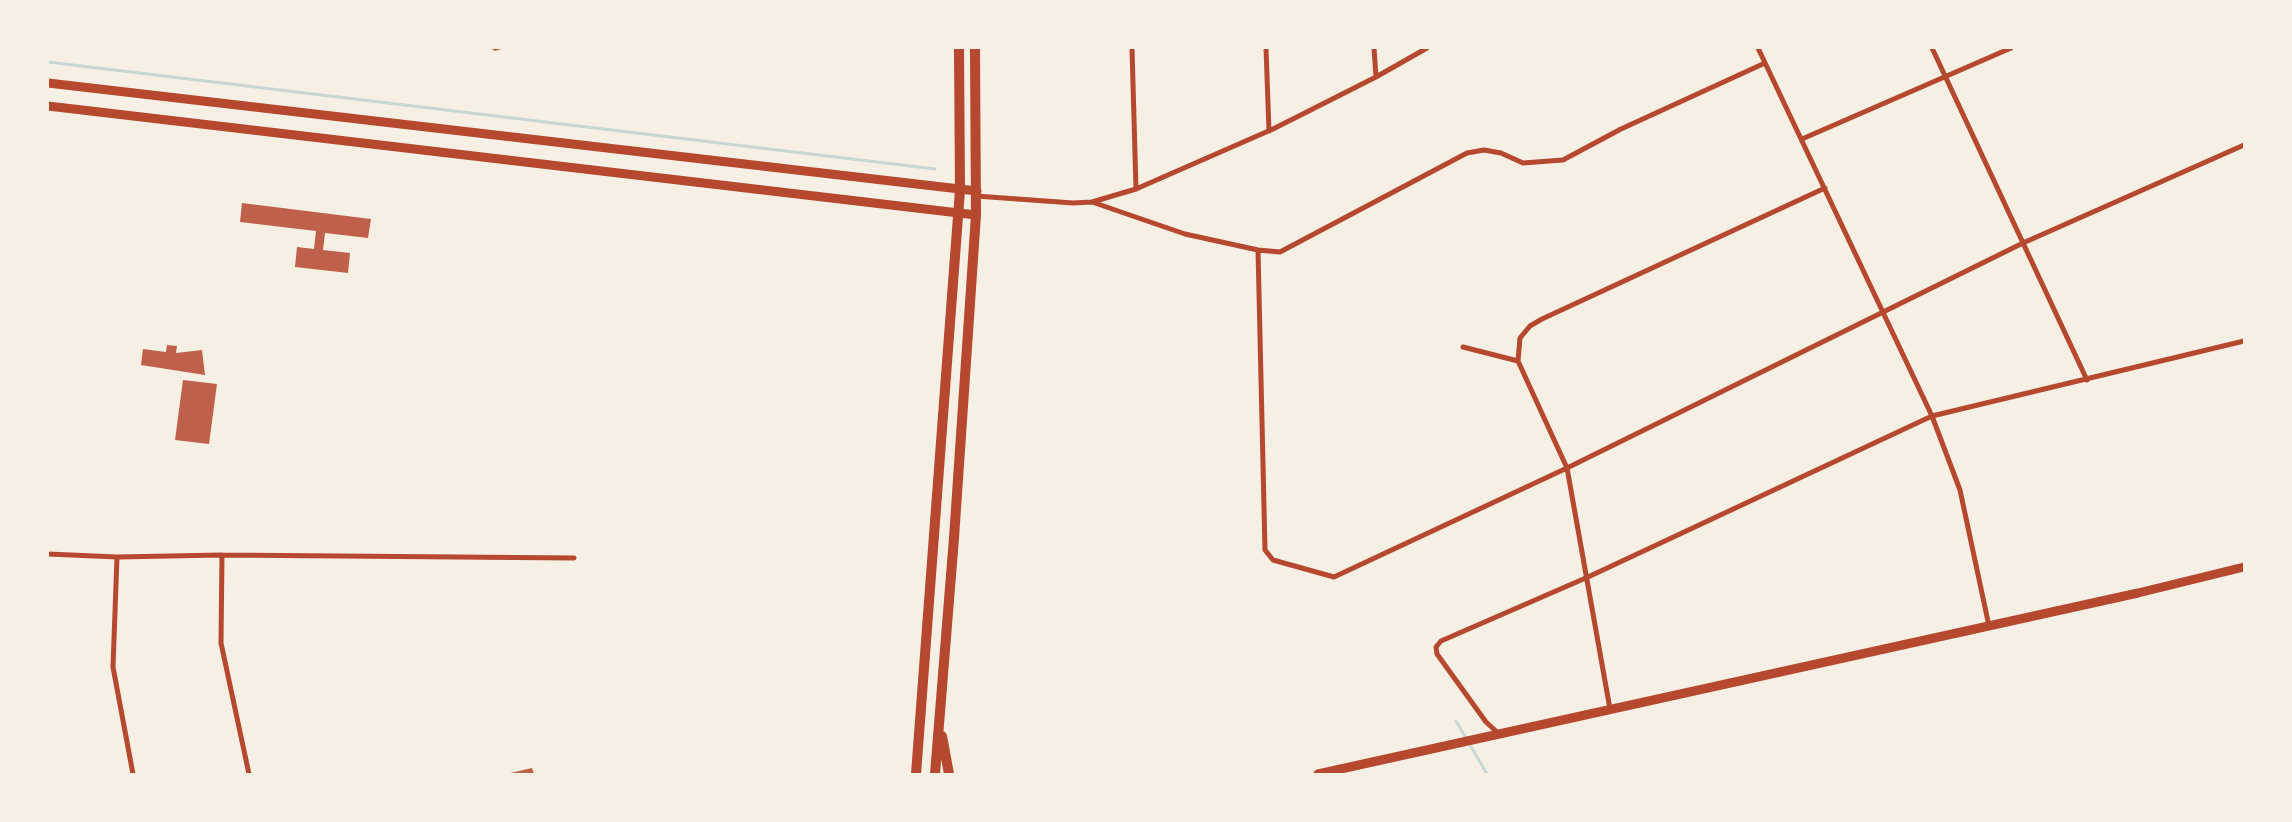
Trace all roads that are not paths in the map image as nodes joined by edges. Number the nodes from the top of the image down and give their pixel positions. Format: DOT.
graph roads {
  1 [pos="959,48"];
  2 [pos="975,48"];
  3 [pos="1132,48"];
  4 [pos="1266,48"];
  5 [pos="1374,48"];
  6 [pos="1428,48"];
  7 [pos="1758,48"];
  8 [pos="1932,48"];
  9 [pos="2011,48"];
  10 [pos="1765,63"];
  11 [pos="1376,77"];
  12 [pos="1945,78"];
  13 [pos="48,84"];
  14 [pos="48,106"];
  15 [pos="1269,131"];
  16 [pos="1802,139"];
  17 [pos="2244,145"];
  18 [pos="1825,188"];
  19 [pos="1136,189"];
  20 [pos="960,190"];
  21 [pos="977,194"];
  22 [pos="1092,202"];
  23 [pos="958,214"];
  24 [pos="976,216"];
  25 [pos="2023,243"];
  26 [pos="1258,250"];
  27 [pos="1881,312"];
  28 [pos="2244,341"];
  29 [pos="1463,346"];
  30 [pos="1518,361"];
  31 [pos="2087,380"];
  32 [pos="1932,416"];
  33 [pos="1567,468"];
  34 [pos="48,554"];
  35 [pos="222,555"];
  36 [pos="117,557"];
  37 [pos="574,558"];
  38 [pos="2244,568"];
  39 [pos="1588,577"];
  40 [pos="1988,626"];
  41 [pos="1610,709"];
  42 [pos="940,722"];
  43 [pos="1498,733"];
  44 [pos="132,774"];
  45 [pos="249,774"];
  46 [pos="916,774"];
  47 [pos="934,774"];
  48 [pos="949,774"];
  49 [pos="1318,774"];
  1 -- 20 [label="highway"];
  2 -- 21 [label="highway"];
  3 -- 19 [label="street"];
  4 -- 15 [label="street"];
  5 -- 11 [label="street"];
  6 -- 11 [label="street"];
  7 -- 10 [label="street"];
  8 -- 12 [label="street"];
  9 -- 12 [label="street"];
  10 -- 16 [label="street"];
  10 -- 26 [label="street"];
  11 -- 15 [label="street"];
  12 -- 16 [label="street"];
  12 -- 25 [label="street"];
  13 -- 20 [label="main road"];
  14 -- 23 [label="main road"];
  15 -- 19 [label="street"];
  16 -- 18 [label="street"];
  17 -- 25 [label="street"];
  18 -- 27 [label="street"];
  18 -- 30 [label="street"];
  19 -- 22 [label="street"];
  20 -- 21 [label="main road"];
  20 -- 23 [label="highway"];
  21 -- 22 [label="street"];
  21 -- 24 [label="highway"];
  22 -- 26 [label="street"];
  23 -- 24 [label="main road"];
  23 -- 46 [label="highway"];
  24 -- 42 [label="highway"];
  25 -- 27 [label="street"];
  25 -- 31 [label="street"];
  26 -- 33 [label="street"];
  27 -- 32 [label="street"];
  27 -- 33 [label="street"];
  28 -- 31 [label="street"];
  29 -- 30 [label="street"];
  30 -- 33 [label="street"];
  31 -- 32 [label="street"];
  32 -- 39 [label="street"];
  32 -- 40 [label="street"];
  33 -- 39 [label="street"];
  34 -- 36 [label="street"];
  35 -- 36 [label="street"];
  35 -- 37 [label="street"];
  35 -- 45 [label="street"];
  36 -- 44 [label="street"];
  38 -- 40 [label="main road"];
  39 -- 41 [label="street"];
  39 -- 43 [label="street"];
  40 -- 41 [label="main road"];
  41 -- 43 [label="main road"];
  42 -- 47 [label="highway"];
  42 -- 48 [label="highway"];
  43 -- 49 [label="main road"];
}
